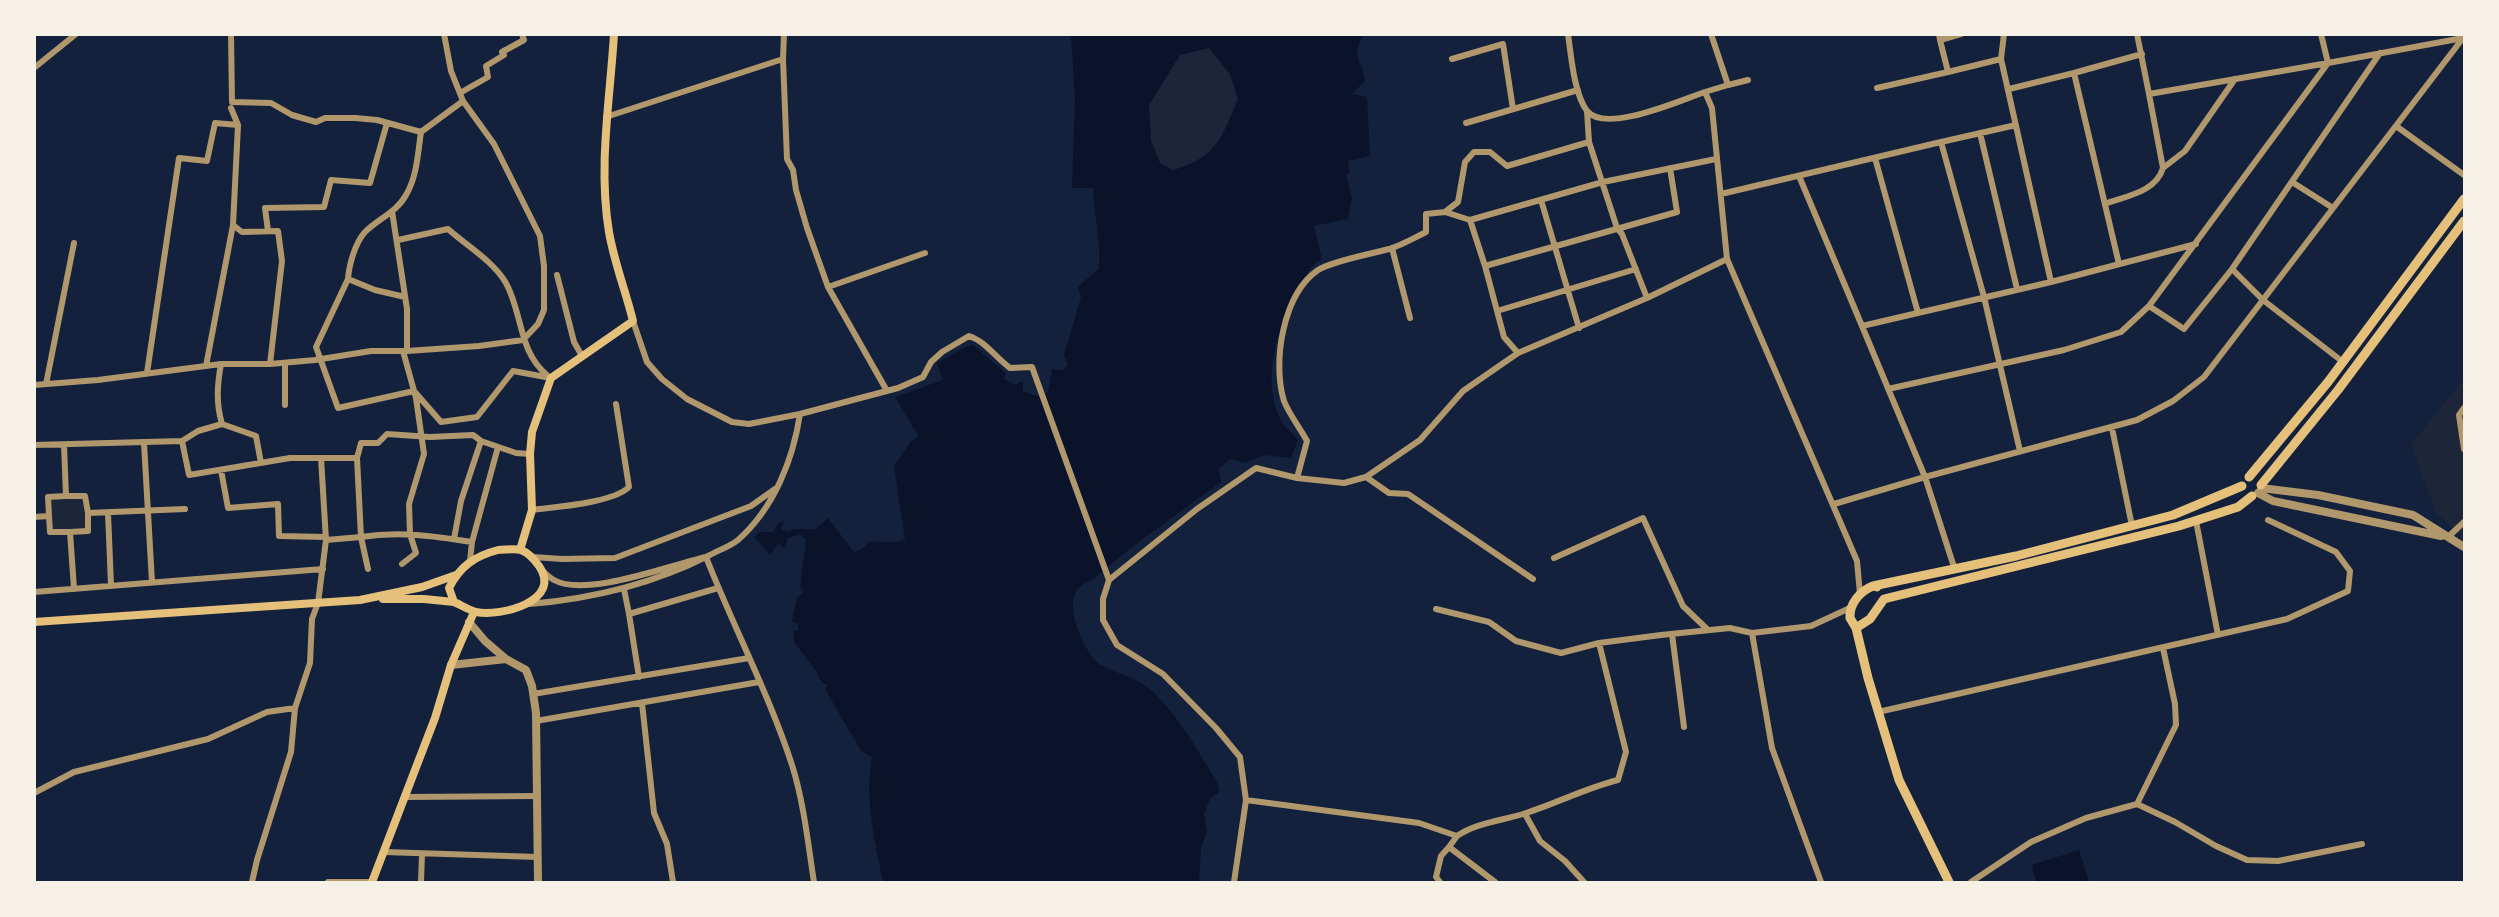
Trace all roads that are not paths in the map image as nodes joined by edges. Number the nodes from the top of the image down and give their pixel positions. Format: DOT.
graph roads {
  1 [pos="76,34"];
  2 [pos="231,34"];
  3 [pos="444,34"];
  4 [pos="522,34"];
  5 [pos="615,34"];
  6 [pos="784,34"];
  7 [pos="1568,34"];
  8 [pos="1711,34"];
  9 [pos="1961,34"];
  10 [pos="2004,34"];
  11 [pos="2137,34"];
  12 [pos="2320,34"];
  13 [pos="2464,36"];
  14 [pos="1939,37"];
  15 [pos="2380,53"];
  16 [pos="2142,54"];
  17 [pos="783,59"];
  18 [pos="1452,59"];
  19 [pos="2001,59"];
  20 [pos="2328,63"];
  21 [pos="34,68"];
  22 [pos="1948,72"];
  23 [pos="2074,74"];
  24 [pos="1748,80"];
  25 [pos="2235,80"];
  26 [pos="1728,85"];
  27 [pos="1877,88"];
  28 [pos="2009,89"];
  29 [pos="1578,90"];
  30 [pos="1705,92"];
  31 [pos="460,93"];
  32 [pos="2149,94"];
  33 [pos="463,101"];
  34 [pos="232,105"];
  35 [pos="1512,109"];
  36 [pos="1587,111"];
  37 [pos="606,117"];
  38 [pos="387,123"];
  39 [pos="1466,123"];
  40 [pos="238,125"];
  41 [pos="2016,125"];
  42 [pos="2396,126"];
  43 [pos="421,132"];
  44 [pos="1980,133"];
  45 [pos="1589,142"];
  46 [pos="1941,142"];
  47 [pos="1875,158"];
  48 [pos="1716,159"];
  49 [pos="1670,168"];
  50 [pos="2163,168"];
  51 [pos="2464,175"];
  52 [pos="1799,176"];
  53 [pos="1603,182"];
  54 [pos="2292,182"];
  55 [pos="1721,194"];
  56 [pos="2464,199"];
  57 [pos="1541,200"];
  58 [pos="2105,204"];
  59 [pos="2333,208"];
  60 [pos="392,211"];
  61 [pos="1445,213"];
  62 [pos="1470,220"];
  63 [pos="2464,220"];
  64 [pos="233,225"];
  65 [pos="1617,228"];
  66 [pos="268,231"];
  67 [pos="398,240"];
  68 [pos="74,243"];
  69 [pos="2196,244"];
  70 [pos="1555,245"];
  71 [pos="1392,248"];
  72 [pos="925,253"];
  73 [pos="1727,260"];
  74 [pos="2119,264"];
  75 [pos="1485,266"];
  76 [pos="1636,269"];
  77 [pos="2232,269"];
  78 [pos="557,275"];
  79 [pos="348,279"];
  80 [pos="2051,282"];
  81 [pos="828,287"];
  82 [pos="2017,289"];
  83 [pos="1568,291"];
  84 [pos="405,297"];
  85 [pos="1984,297"];
  86 [pos="1647,298"];
  87 [pos="2263,300"];
  88 [pos="2150,306"];
  89 [pos="1497,311"];
  90 [pos="1918,313"];
  91 [pos="1410,318"];
  92 [pos="633,321"];
  93 [pos="1862,326"];
  94 [pos="1579,328"];
  95 [pos="523,340"];
  96 [pos="405,351"];
  97 [pos="1518,353"];
  98 [pos="582,356"];
  99 [pos="318,359"];
  100 [pos="2343,362"];
  101 [pos="285,363"];
  102 [pos="221,364"];
  103 [pos="270,364"];
  104 [pos="1999,364"];
  105 [pos="206,366"];
  106 [pos="147,374"];
  107 [pos="551,378"];
  108 [pos="46,384"];
  109 [pos="34,385"];
  110 [pos="1888,389"];
  111 [pos="414,391"];
  112 [pos="887,391"];
  113 [pos="616,404"];
  114 [pos="285,405"];
  115 [pos="2464,408"];
  116 [pos="800,414"];
  117 [pos="222,424"];
  118 [pos="2112,428"];
  119 [pos="423,436"];
  120 [pos="182,441"];
  121 [pos="481,441"];
  122 [pos="144,443"];
  123 [pos="64,445"];
  124 [pos="34,446"];
  125 [pos="498,447"];
  126 [pos="2464,449"];
  127 [pos="2020,451"];
  128 [pos="530,454"];
  129 [pos="321,458"];
  130 [pos="357,458"];
  131 [pos="261,463"];
  132 [pos="221,470"];
  133 [pos="1366,477"];
  134 [pos="1925,477"];
  135 [pos="2249,477"];
  136 [pos="1297,478"];
  137 [pos="2242,486"];
  138 [pos="778,488"];
  139 [pos="2258,491"];
  140 [pos="66,496"];
  141 [pos="1834,504"];
  142 [pos="185,509"];
  143 [pos="148,510"];
  144 [pos="532,510"];
  145 [pos="88,513"];
  146 [pos="108,513"];
  147 [pos="49,516"];
  148 [pos="34,517"];
  149 [pos="2268,520"];
  150 [pos="2196,521"];
  151 [pos="2464,522"];
  152 [pos="2132,526"];
  153 [pos="70,532"];
  154 [pos="410,534"];
  155 [pos="361,537"];
  156 [pos="2448,537"];
  157 [pos="326,538"];
  158 [pos="454,539"];
  159 [pos="472,542"];
  160 [pos="2464,547"];
  161 [pos="520,550"];
  162 [pos="533,557"];
  163 [pos="706,557"];
  164 [pos="1554,558"];
  165 [pos="470,561"];
  166 [pos="402,564"];
  167 [pos="1954,567"];
  168 [pos="323,569"];
  169 [pos="368,569"];
  170 [pos="542,571"];
  171 [pos="456,575"];
  172 [pos="1533,579"];
  173 [pos="1108,580"];
  174 [pos="152,582"];
  175 [pos="111,585"];
  176 [pos="1873,586"];
  177 [pos="718,588"];
  178 [pos="74,589"];
  179 [pos="624,589"];
  180 [pos="34,592"];
  181 [pos="1860,594"];
  182 [pos="1884,599"];
  183 [pos="360,600"];
  184 [pos="454,602"];
  185 [pos="318,603"];
  186 [pos="529,603"];
  187 [pos="1852,607"];
  188 [pos="1436,609"];
  189 [pos="474,612"];
  190 [pos="629,614"];
  191 [pos="34,622"];
  192 [pos="469,622"];
  193 [pos="1856,628"];
  194 [pos="1708,630"];
  195 [pos="1752,633"];
  196 [pos="1672,634"];
  197 [pos="2218,635"];
  198 [pos="1599,643"];
  199 [pos="2163,648"];
  200 [pos="506,658"];
  201 [pos="749,658"];
  202 [pos="451,665"];
  203 [pos="639,676"];
  204 [pos="759,682"];
  205 [pos="533,694"];
  206 [pos="642,703"];
  207 [pos="295,708"];
  208 [pos="1878,712"];
  209 [pos="536,722"];
  210 [pos="1684,727"];
  211 [pos="34,793"];
  212 [pos="537,796"];
  213 [pos="405,797"];
  214 [pos="1246,800"];
  215 [pos="2137,804"];
  216 [pos="1525,814"];
  217 [pos="1457,836"];
  218 [pos="2362,844"];
  219 [pos="1449,847"];
  220 [pos="384,852"];
  221 [pos="422,854"];
  222 [pos="538,857"];
  223 [pos="252,882"];
  224 [pos="328,882"];
  225 [pos="371,882"];
  226 [pos="421,882"];
  227 [pos="538,882"];
  228 [pos="674,882"];
  229 [pos="814,882"];
  230 [pos="1234,882"];
  231 [pos="1440,882"];
  232 [pos="1495,882"];
  233 [pos="1584,882"];
  234 [pos="1821,882"];
  235 [pos="1949,882"];
  236 [pos="1971,882"];
  1 -- 21 [label="street"];
  2 -- 34 [label="street"];
  3 -- 31 [label="street"];
  4 -- 31 [label="street"];
  5 -- 37 [label="main road"];
  6 -- 17 [label="street"];
  7 -- 29 [label="street"];
  8 -- 26 [label="street"];
  9 -- 14 [label="street"];
  10 -- 19 [label="street"];
  11 -- 16 [label="street"];
  12 -- 20 [label="street"];
  13 -- 15 [label="street"];
  13 -- 42 [label="street"];
  14 -- 22 [label="street"];
  15 -- 20 [label="street"];
  15 -- 54 [label="street"];
  16 -- 23 [label="street"];
  16 -- 32 [label="street"];
  17 -- 37 [label="street"];
  17 -- 81 [label="street"];
  18 -- 35 [label="street"];
  19 -- 22 [label="street"];
  19 -- 28 [label="street"];
  20 -- 25 [label="street"];
  20 -- 69 [label="street"];
  22 -- 27 [label="street"];
  23 -- 28 [label="street"];
  23 -- 58 [label="street"];
  24 -- 26 [label="street"];
  25 -- 32 [label="street"];
  25 -- 50 [label="street"];
  26 -- 30 [label="street"];
  28 -- 41 [label="street"];
  29 -- 35 [label="street"];
  29 -- 36 [label="street"];
  30 -- 36 [label="street"];
  30 -- 48 [label="street"];
  31 -- 33 [label="street"];
  32 -- 50 [label="street"];
  33 -- 43 [label="street"];
  33 -- 95 [label="street"];
  34 -- 38 [label="street"];
  34 -- 40 [label="street"];
  35 -- 39 [label="street"];
  36 -- 45 [label="street"];
  37 -- 92 [label="main road"];
  38 -- 43 [label="street"];
  38 -- 66 [label="street"];
  40 -- 64 [label="street"];
  40 -- 106 [label="street"];
  41 -- 44 [label="street"];
  41 -- 80 [label="street"];
  42 -- 51 [label="street"];
  42 -- 59 [label="street"];
  43 -- 60 [label="street"];
  44 -- 46 [label="street"];
  44 -- 82 [label="street"];
  45 -- 53 [label="street"];
  45 -- 61 [label="street"];
  46 -- 47 [label="street"];
  46 -- 85 [label="street"];
  47 -- 52 [label="street"];
  47 -- 90 [label="street"];
  48 -- 49 [label="street"];
  48 -- 55 [label="street"];
  49 -- 53 [label="street"];
  49 -- 65 [label="street"];
  50 -- 58 [label="street"];
  52 -- 55 [label="street"];
  52 -- 93 [label="street"];
  53 -- 57 [label="street"];
  53 -- 65 [label="street"];
  54 -- 59 [label="street"];
  54 -- 77 [label="street"];
  55 -- 73 [label="street"];
  56 -- 100 [label="highway"];
  57 -- 62 [label="street"];
  57 -- 70 [label="street"];
  58 -- 74 [label="street"];
  59 -- 87 [label="street"];
  60 -- 67 [label="street"];
  60 -- 79 [label="street"];
  61 -- 62 [label="street"];
  61 -- 71 [label="street"];
  62 -- 75 [label="street"];
  63 -- 139 [label="highway"];
  64 -- 66 [label="street"];
  64 -- 105 [label="street"];
  65 -- 70 [label="street"];
  65 -- 76 [label="street"];
  66 -- 103 [label="street"];
  67 -- 84 [label="street"];
  67 -- 95 [label="street"];
  68 -- 108 [label="street"];
  69 -- 74 [label="street"];
  69 -- 88 [label="street"];
  70 -- 75 [label="street"];
  70 -- 83 [label="street"];
  71 -- 91 [label="street"];
  71 -- 136 [label="street"];
  72 -- 81 [label="street"];
  73 -- 86 [label="street"];
  73 -- 141 [label="street"];
  74 -- 80 [label="street"];
  75 -- 89 [label="street"];
  76 -- 83 [label="street"];
  76 -- 86 [label="street"];
  77 -- 87 [label="street"];
  77 -- 88 [label="street"];
  78 -- 98 [label="street"];
  79 -- 84 [label="street"];
  79 -- 99 [label="street"];
  80 -- 82 [label="street"];
  81 -- 112 [label="street"];
  82 -- 85 [label="street"];
  83 -- 89 [label="street"];
  83 -- 94 [label="street"];
  84 -- 96 [label="street"];
  85 -- 90 [label="street"];
  85 -- 104 [label="street"];
  86 -- 94 [label="street"];
  87 -- 100 [label="street"];
  87 -- 118 [label="street"];
  88 -- 104 [label="street"];
  89 -- 97 [label="street"];
  90 -- 93 [label="street"];
  92 -- 98 [label="main road"];
  92 -- 116 [label="street"];
  93 -- 110 [label="street"];
  94 -- 97 [label="street"];
  95 -- 96 [label="street"];
  95 -- 107 [label="street"];
  96 -- 99 [label="street"];
  96 -- 111 [label="street"];
  97 -- 133 [label="street"];
  98 -- 107 [label="main road"];
  99 -- 101 [label="street"];
  99 -- 111 [label="street"];
  100 -- 135 [label="highway"];
  101 -- 103 [label="street"];
  101 -- 114 [label="street"];
  102 -- 103 [label="street"];
  102 -- 105 [label="street"];
  102 -- 117 [label="street"];
  104 -- 110 [label="street"];
  104 -- 127 [label="street"];
  105 -- 106 [label="street"];
  106 -- 108 [label="street"];
  107 -- 111 [label="street"];
  107 -- 128 [label="main road"];
  108 -- 109 [label="street"];
  110 -- 134 [label="street"];
  111 -- 119 [label="street"];
  112 -- 116 [label="street"];
  112 -- 173 [label="street"];
  113 -- 144 [label="street"];
  115 -- 126 [label="street"];
  116 -- 138 [label="street"];
  117 -- 120 [label="street"];
  117 -- 131 [label="street"];
  118 -- 127 [label="street"];
  118 -- 152 [label="street"];
  119 -- 121 [label="street"];
  119 -- 130 [label="street"];
  119 -- 154 [label="street"];
  120 -- 122 [label="street"];
  120 -- 132 [label="street"];
  121 -- 125 [label="street"];
  121 -- 158 [label="street"];
  122 -- 123 [label="street"];
  122 -- 143 [label="street"];
  123 -- 124 [label="street"];
  123 -- 140 [label="street"];
  125 -- 128 [label="street"];
  125 -- 159 [label="street"];
  127 -- 134 [label="street"];
  128 -- 144 [label="main road"];
  129 -- 130 [label="street"];
  129 -- 131 [label="street"];
  129 -- 157 [label="street"];
  130 -- 155 [label="street"];
  131 -- 132 [label="street"];
  132 -- 157 [label="street"];
  133 -- 136 [label="street"];
  133 -- 172 [label="street"];
  134 -- 141 [label="street"];
  134 -- 167 [label="street"];
  135 -- 137 [label="highway"];
  135 -- 139 [label="highway"];
  136 -- 173 [label="street"];
  137 -- 139 [label="highway"];
  137 -- 152 [label="highway"];
  138 -- 162 [label="street"];
  138 -- 163 [label="street"];
  139 -- 150 [label="highway"];
  139 -- 156 [label="street"];
  139 -- 156 [label="street"];
  140 -- 145 [label="street"];
  140 -- 147 [label="street"];
  141 -- 181 [label="street"];
  142 -- 143 [label="street"];
  143 -- 146 [label="street"];
  143 -- 174 [label="street"];
  144 -- 161 [label="main road"];
  145 -- 146 [label="street"];
  145 -- 153 [label="street"];
  146 -- 175 [label="street"];
  147 -- 148 [label="street"];
  147 -- 153 [label="street"];
  149 -- 197 [label="street"];
  150 -- 182 [label="highway"];
  150 -- 197 [label="street"];
  151 -- 156 [label="street"];
  152 -- 167 [label="highway"];
  153 -- 178 [label="street"];
  154 -- 155 [label="street"];
  154 -- 158 [label="street"];
  154 -- 166 [label="street"];
  155 -- 157 [label="street"];
  155 -- 169 [label="street"];
  156 -- 160 [label="street"];
  157 -- 168 [label="street"];
  158 -- 159 [label="street"];
  159 -- 165 [label="street"];
  161 -- 162 [label="main road"];
  161 -- 165 [label="main road"];
  162 -- 170 [label="main road"];
  163 -- 170 [label="street"];
  163 -- 177 [label="street"];
  163 -- 179 [label="street"];
  164 -- 194 [label="street"];
  165 -- 171 [label="main road"];
  167 -- 176 [label="highway"];
  168 -- 174 [label="street"];
  168 -- 185 [label="street"];
  170 -- 186 [label="main road"];
  171 -- 183 [label="main road"];
  171 -- 184 [label="main road"];
  173 -- 214 [label="street"];
  174 -- 175 [label="street"];
  175 -- 178 [label="street"];
  176 -- 181 [label="highway"];
  176 -- 182 [label="highway"];
  177 -- 190 [label="street"];
  177 -- 201 [label="street"];
  178 -- 180 [label="street"];
  179 -- 186 [label="street"];
  179 -- 190 [label="street"];
  181 -- 187 [label="highway"];
  182 -- 193 [label="highway"];
  183 -- 184 [label="main road"];
  183 -- 185 [label="main road"];
  184 -- 189 [label="main road"];
  185 -- 191 [label="main road"];
  185 -- 207 [label="street"];
  186 -- 189 [label="main road"];
  187 -- 193 [label="highway"];
  187 -- 195 [label="street"];
  188 -- 198 [label="street"];
  189 -- 192 [label="main road"];
  190 -- 203 [label="street"];
  192 -- 200 [label="street"];
  192 -- 202 [label="main road"];
  193 -- 208 [label="highway"];
  194 -- 195 [label="street"];
  194 -- 196 [label="street"];
  195 -- 234 [label="street"];
  196 -- 198 [label="street"];
  196 -- 210 [label="street"];
  197 -- 199 [label="street"];
  198 -- 216 [label="street"];
  199 -- 208 [label="street"];
  199 -- 215 [label="street"];
  200 -- 202 [label="street"];
  200 -- 205 [label="street"];
  201 -- 203 [label="street"];
  201 -- 204 [label="street"];
  202 -- 213 [label="main road"];
  203 -- 205 [label="street"];
  204 -- 206 [label="street"];
  204 -- 229 [label="street"];
  205 -- 209 [label="street"];
  206 -- 209 [label="street"];
  206 -- 228 [label="street"];
  207 -- 211 [label="street"];
  207 -- 223 [label="street"];
  208 -- 235 [label="highway"];
  209 -- 212 [label="street"];
  212 -- 213 [label="street"];
  212 -- 222 [label="street"];
  213 -- 220 [label="main road"];
  214 -- 217 [label="street"];
  214 -- 230 [label="street"];
  215 -- 218 [label="street"];
  215 -- 236 [label="street"];
  216 -- 217 [label="street"];
  216 -- 233 [label="street"];
  217 -- 219 [label="street"];
  219 -- 231 [label="street"];
  219 -- 232 [label="street"];
  220 -- 221 [label="street"];
  220 -- 225 [label="main road"];
  221 -- 222 [label="street"];
  221 -- 226 [label="street"];
  222 -- 227 [label="street"];
  224 -- 225 [label="street"];
}
